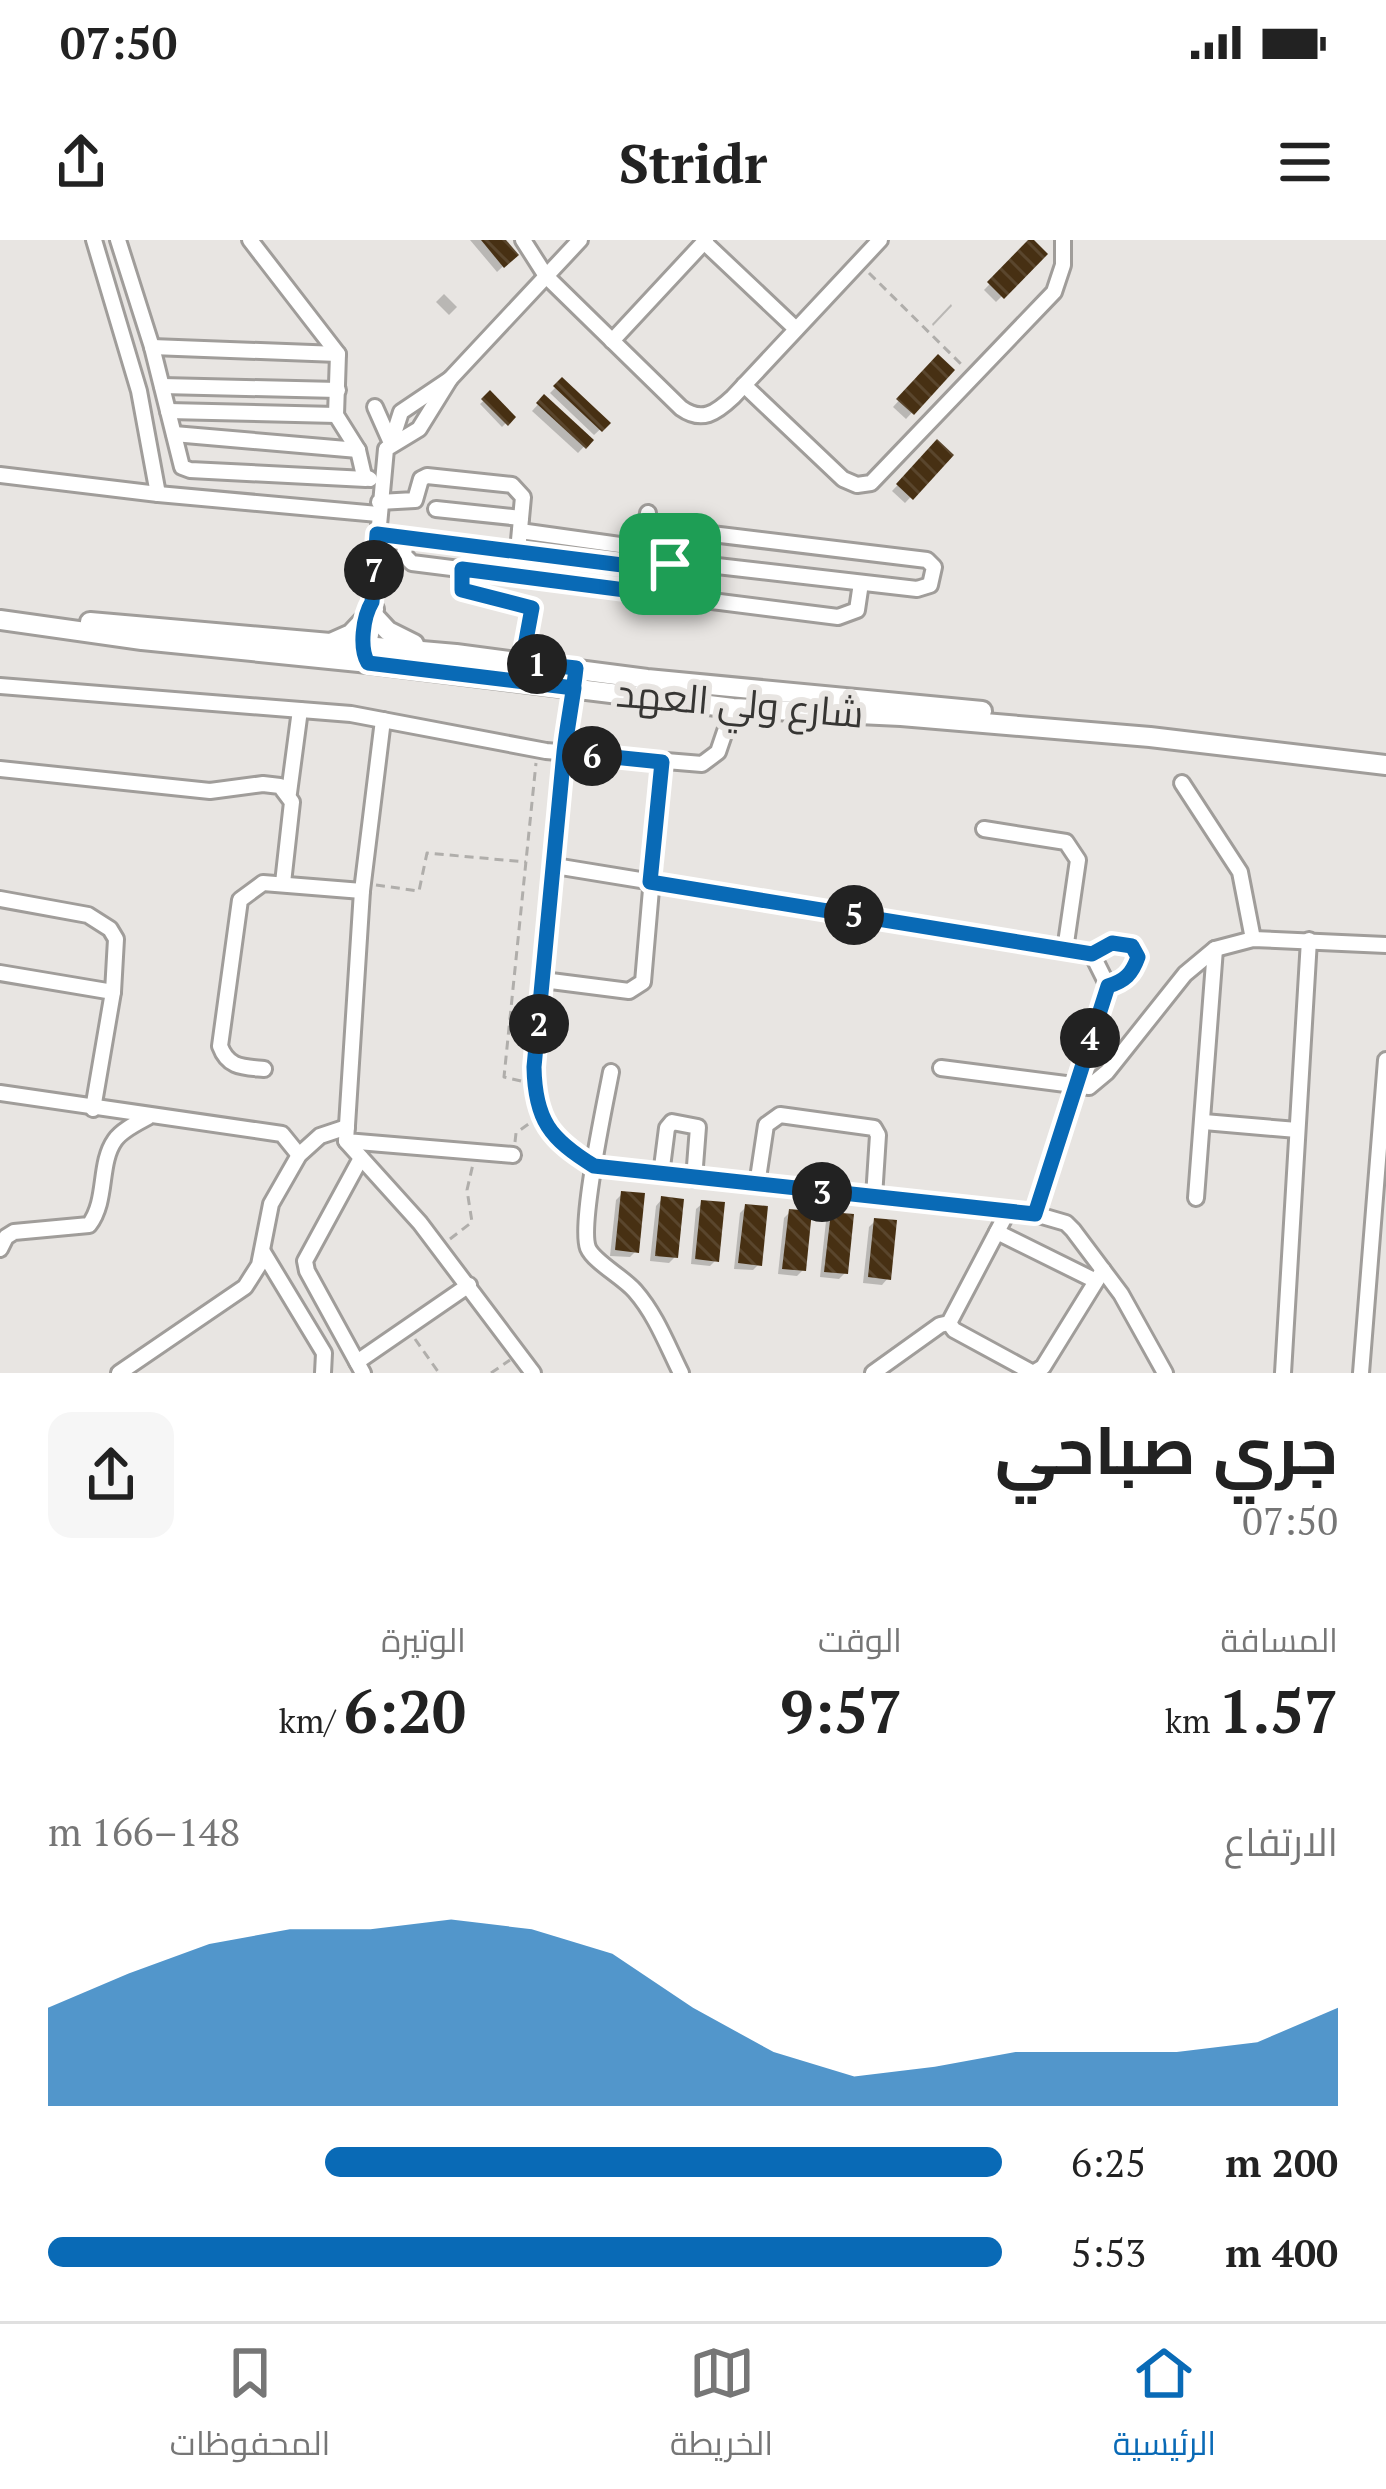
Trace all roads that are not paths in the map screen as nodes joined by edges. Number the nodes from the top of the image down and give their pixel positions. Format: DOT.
graph roads {
  1 [pos="94,240"];
  2 [pos="118,240"];
  3 [pos="250,240"];
  4 [pos="523,240"];
  5 [pos="580,240"];
  6 [pos="880,240"];
  7 [pos="1064,240"];
  8 [pos="705,241"];
  9 [pos="546,276"];
  10 [pos="796,329"];
  11 [pos="612,341"];
  12 [pos="152,347"];
  13 [pos="338,354"];
  14 [pos="450,379"];
  15 [pos="744,385"];
  16 [pos="162,386"];
  17 [pos="338,390"];
  18 [pos="375,407"];
  19 [pos="168,411"];
  20 [pos="336,415"];
  21 [pos="174,434"];
  22 [pos="391,443"];
  23 [pos="358,450"];
  24 [pos="0,475"];
  25 [pos="373,480"];
  26 [pos="158,494"];
  27 [pos="378,508"];
  28 [pos="436,509"];
  29 [pos="648,513"];
  30 [pos="520,525"];
  31 [pos="377,534"];
  32 [pos="406,537"];
  33 [pos="518,551"];
  34 [pos="670,564"];
  35 [pos="861,583"];
  36 [pos="664,595"];
  37 [pos="371,612"];
  38 [pos="0,620"];
  39 [pos="24,622"];
  40 [pos="329,643"];
  41 [pos="436,652"];
  42 [pos="365,655"];
  43 [pos="575,678"];
  44 [pos="0,686"];
  45 [pos="733,708"];
  46 [pos="300,710"];
  47 [pos="382,720"];
  48 [pos="564,752"];
  49 [pos="1386,761"];
  50 [pos="662,762"];
  51 [pos="0,769"];
  52 [pos="1182,783"];
  53 [pos="289,793"];
  54 [pos="984,829"];
  55 [pos="555,866"];
  56 [pos="650,882"];
  57 [pos="283,883"];
  58 [pos="362,887"];
  59 [pos="0,898"];
  60 [pos="1253,939"];
  61 [pos="1309,940"];
  62 [pos="1386,945"];
  63 [pos="1215,949"];
  64 [pos="1066,950"];
  65 [pos="1092,954"];
  66 [pos="0,973"];
  67 [pos="543,980"];
  68 [pos="1108,986"];
  69 [pos="112,992"];
  70 [pos="1386,1060"];
  71 [pos="940,1068"];
  72 [pos="264,1069"];
  73 [pos="611,1072"];
  74 [pos="1073,1086"];
  75 [pos="0,1093"];
  76 [pos="92,1109"];
  77 [pos="148,1117"];
  78 [pos="1204,1122"];
  79 [pos="1297,1130"];
  80 [pos="346,1134"];
  81 [pos="298,1155"];
  82 [pos="513,1155"];
  83 [pos="361,1158"];
  84 [pos="594,1166"];
  85 [pos="661,1175"];
  86 [pos="694,1179"];
  87 [pos="757,1185"];
  88 [pos="874,1197"];
  89 [pos="1196,1198"];
  90 [pos="1008,1211"];
  91 [pos="1035,1214"];
  92 [pos="997,1232"];
  93 [pos="0,1250"];
  94 [pos="262,1252"];
  95 [pos="1099,1276"];
  96 [pos="469,1285"];
  97 [pos="949,1323"];
  98 [pos="360,1368"];
  99 [pos="119,1373"];
  100 [pos="323,1373"];
  101 [pos="533,1373"];
  102 [pos="681,1373"];
  103 [pos="873,1373"];
  104 [pos="1165,1373"];
  105 [pos="1283,1373"];
  106 [pos="1361,1373"];
  1 -- 26 [label="street"];
  2 -- 12 [label="street"];
  3 -- 13 [label="street"];
  4 -- 9 [label="street"];
  5 -- 9 [label="street"];
  6 -- 10 [label="street"];
  7 -- 15 [label="street"];
  8 -- 10 [label="street"];
  8 -- 11 [label="street"];
  9 -- 11 [label="street"];
  9 -- 14 [label="street"];
  10 -- 15 [label="street"];
  11 -- 15 [label="street"];
  12 -- 13 [label="street"];
  12 -- 16 [label="street"];
  13 -- 17 [label="street"];
  14 -- 22 [label="street"];
  14 -- 22 [label="street"];
  16 -- 17 [label="street"];
  16 -- 19 [label="street"];
  17 -- 20 [label="street"];
  18 -- 22 [label="street"];
  19 -- 20 [label="street"];
  19 -- 21 [label="street"];
  20 -- 23 [label="street"];
  21 -- 23 [label="street"];
  21 -- 25 [label="street"];
  22 -- 25 [label="street"];
  23 -- 25 [label="street"];
  24 -- 26 [label="street"];
  25 -- 27 [label="street"];
  26 -- 27 [label="street"];
  27 -- 30 [label="street"];
  27 -- 31 [label="street"];
  28 -- 30 [label="street"];
  29 -- 30 [label="street"];
  30 -- 33 [label="street"];
  31 -- 32 [label="street"];
  31 -- 37 [label="street"];
  32 -- 33 [label="street"];
  32 -- 36 [label="street"];
  33 -- 34 [label="street"];
  34 -- 35 [label="street"];
  34 -- 35 [label="street"];
  34 -- 36 [label="street"];
  35 -- 36 [label="street"];
  37 -- 40 [label="main road"];
  37 -- 41 [label="main road"];
  37 -- 42 [label="street"];
  38 -- 39 [label="main road, شارع ولي العهد"];
  39 -- 40 [label="main road, شارع ولي العهد"];
  39 -- 42 [label="main road, شارع ولي العهد"];
  40 -- 42 [label="main road, شارع ولي العهد"];
  41 -- 42 [label="main road, شارع ولي العهد"];
  41 -- 43 [label="main road, شارع ولي العهد"];
  42 -- 43 [label="main road, شارع ولي العهد"];
  43 -- 45 [label="main road, شارع ولي العهد"];
  43 -- 48 [label="street"];
  43 -- 49 [label="main road, شارع ولي العهد"];
  44 -- 46 [label="street"];
  45 -- 49 [label="main road, شارع ولي العهد"];
  45 -- 50 [label="street"];
  46 -- 47 [label="street"];
  46 -- 53 [label="street"];
  47 -- 48 [label="street"];
  47 -- 58 [label="street"];
  48 -- 50 [label="street"];
  48 -- 55 [label="street"];
  50 -- 56 [label="street"];
  51 -- 53 [label="street"];
  52 -- 60 [label="street"];
  53 -- 57 [label="street"];
  54 -- 64 [label="street"];
  55 -- 56 [label="street"];
  55 -- 67 [label="street"];
  56 -- 64 [label="street"];
  56 -- 67 [label="street"];
  57 -- 58 [label="street"];
  57 -- 72 [label="street"];
  58 -- 80 [label="street"];
  59 -- 69 [label="street"];
  60 -- 61 [label="street"];
  60 -- 63 [label="street"];
  61 -- 62 [label="street"];
  61 -- 79 [label="street"];
  63 -- 74 [label="street"];
  63 -- 78 [label="street"];
  64 -- 65 [label="street"];
  65 -- 68 [label="street"];
  65 -- 68 [label="street"];
  66 -- 69 [label="street"];
  67 -- 84 [label="street"];
  68 -- 74 [label="street"];
  69 -- 76 [label="street"];
  70 -- 106 [label="street"];
  71 -- 74 [label="street"];
  73 -- 84 [label="street"];
  74 -- 91 [label="street"];
  75 -- 76 [label="street"];
  76 -- 77 [label="street"];
  77 -- 81 [label="street"];
  77 -- 93 [label="street"];
  78 -- 79 [label="street"];
  78 -- 89 [label="street"];
  79 -- 105 [label="street"];
  80 -- 81 [label="street"];
  80 -- 82 [label="street"];
  80 -- 83 [label="street"];
  81 -- 94 [label="street"];
  83 -- 96 [label="street"];
  83 -- 98 [label="street"];
  84 -- 85 [label="street"];
  84 -- 102 [label="street"];
  85 -- 86 [label="street"];
  85 -- 86 [label="street"];
  86 -- 87 [label="street"];
  87 -- 88 [label="street"];
  87 -- 88 [label="street"];
  88 -- 90 [label="street"];
  90 -- 91 [label="street"];
  90 -- 92 [label="street"];
  91 -- 95 [label="street"];
  92 -- 95 [label="street"];
  92 -- 97 [label="street"];
  94 -- 99 [label="street"];
  94 -- 100 [label="street"];
  95 -- 97 [label="street"];
  95 -- 104 [label="street"];
  96 -- 98 [label="street"];
  96 -- 101 [label="street"];
  97 -- 103 [label="street"];
}
